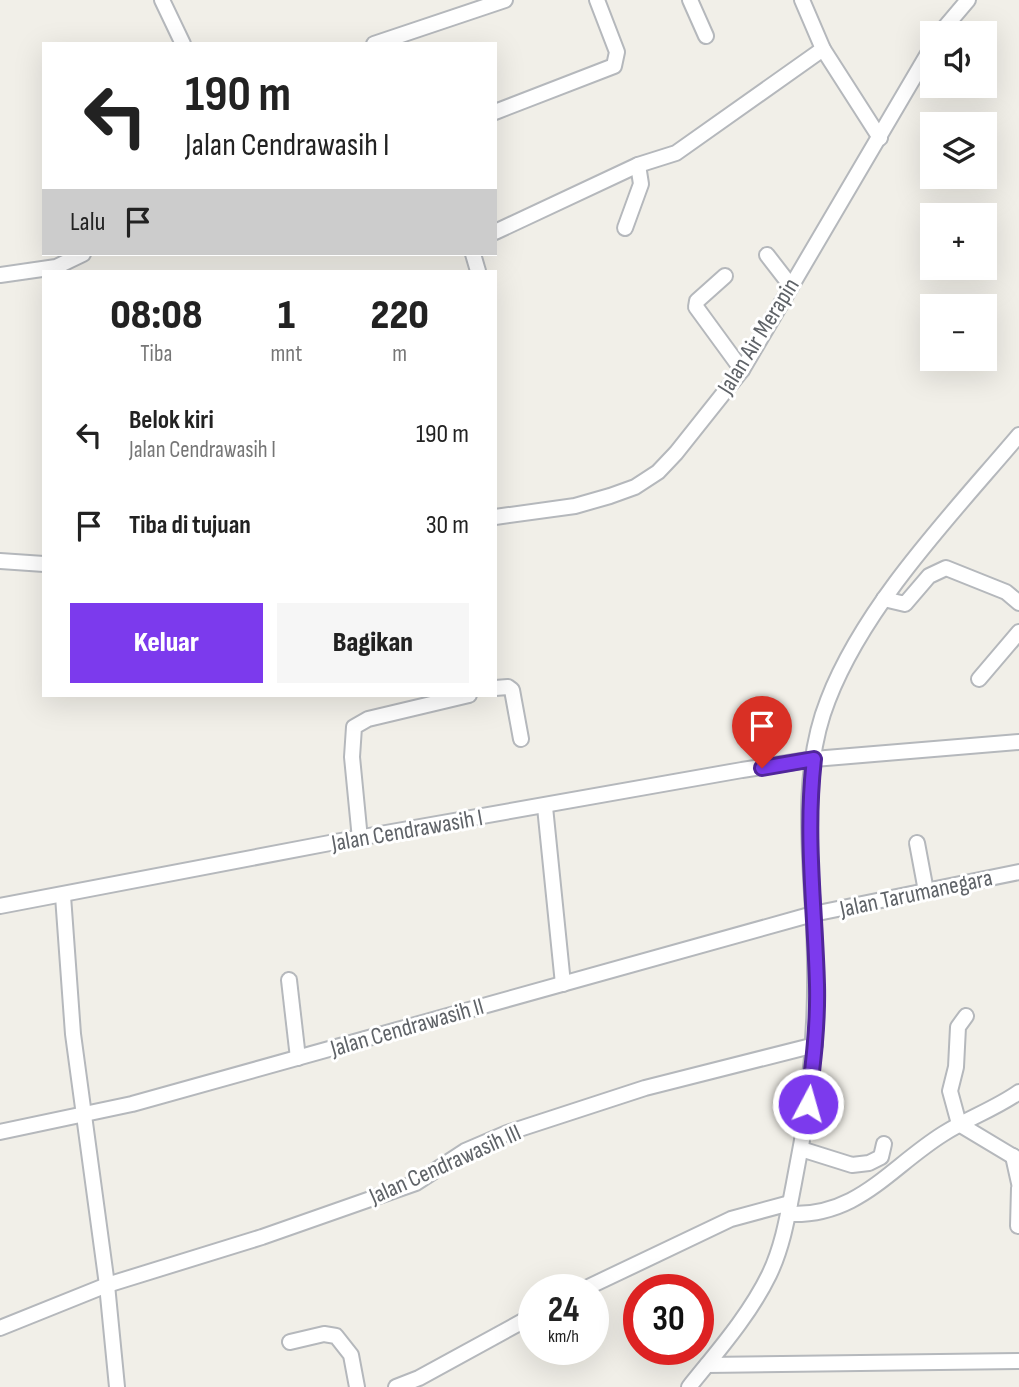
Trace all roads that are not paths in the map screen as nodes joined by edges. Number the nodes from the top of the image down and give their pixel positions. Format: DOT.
graph roads {
  1 [pos="162,0"];
  2 [pos="505,0"];
  3 [pos="597,0"];
  4 [pos="690,0"];
  5 [pos="802,0"];
  6 [pos="968,0"];
  7 [pos="950,21"];
  8 [pos="706,36"];
  9 [pos="182,42"];
  10 [pos="380,42"];
  11 [pos="823,49"];
  12 [pos="920,68"];
  13 [pos="497,111"];
  14 [pos="880,138"];
  15 [pos="638,165"];
  16 [pos="625,228"];
  17 [pos="497,231"];
  18 [pos="767,255"];
  19 [pos="79,256"];
  20 [pos="0,275"];
  21 [pos="725,276"];
  22 [pos="791,286"];
  23 [pos="742,370"];
  24 [pos="1019,435"];
  25 [pos="497,517"];
  26 [pos="0,561"];
  27 [pos="42,564"];
  28 [pos="884,599"];
  29 [pos="1019,603"];
  30 [pos="1019,632"];
  31 [pos="979,680"];
  32 [pos="497,688"];
  33 [pos="461,697"];
  34 [pos="521,739"];
  35 [pos="1019,741"];
  36 [pos="814,759"];
  37 [pos="545,807"];
  38 [pos="359,839"];
  39 [pos="917,842"];
  40 [pos="1019,872"];
  41 [pos="926,891"];
  42 [pos="63,896"];
  43 [pos="0,906"];
  44 [pos="813,914"];
  45 [pos="289,980"];
  46 [pos="563,984"];
  47 [pos="966,1016"];
  48 [pos="815,1045"];
  49 [pos="298,1058"];
  50 [pos="1019,1092"];
  51 [pos="84,1116"];
  52 [pos="959,1124"];
  53 [pos="0,1132"];
  54 [pos="884,1144"];
  55 [pos="802,1149"];
  56 [pos="1016,1158"];
  57 [pos="1019,1183"];
  58 [pos="1019,1188"];
  59 [pos="789,1208"];
  60 [pos="1018,1226"];
  61 [pos="609,1277"];
  62 [pos="107,1285"];
  63 [pos="518,1324"];
  64 [pos="0,1328"];
  65 [pos="290,1342"];
  66 [pos="714,1355"];
  67 [pos="1019,1361"];
  68 [pos="707,1365"];
  69 [pos="714,1365"];
  70 [pos="117,1387"];
  71 [pos="357,1387"];
  72 [pos="396,1387"];
  73 [pos="689,1387"];
  1 -- 9 [label="street"];
  2 -- 10 [label="street"];
  3 -- 13 [label="street"];
  4 -- 8 [label="street"];
  5 -- 11 [label="street"];
  6 -- 7 [label="street"];
  11 -- 14 [label="street"];
  11 -- 15 [label="street"];
  12 -- 14 [label="street, Jalan Air Merapin"];
  14 -- 22 [label="street, Jalan Air Merapin"];
  15 -- 16 [label="street"];
  15 -- 17 [label="street"];
  18 -- 22 [label="street"];
  19 -- 20 [label="street"];
  21 -- 23 [label="street"];
  22 -- 23 [label="street, Jalan Air Merapin"];
  23 -- 25 [label="street, Jalan Air Merapin"];
  24 -- 28 [label="street"];
  26 -- 27 [label="street"];
  28 -- 29 [label="street"];
  28 -- 36 [label="street"];
  30 -- 31 [label="street"];
  32 -- 34 [label="street"];
  33 -- 38 [label="street"];
  35 -- 36 [label="street, Jalan Cendrawasih I"];
  36 -- 37 [label="street, Jalan Cendrawasih I"];
  36 -- 44 [label="street"];
  37 -- 38 [label="street, Jalan Cendrawasih I"];
  37 -- 46 [label="street"];
  38 -- 42 [label="street, Jalan Cendrawasih I"];
  39 -- 41 [label="street"];
  40 -- 41 [label="street, Jalan Tarumanegara"];
  41 -- 44 [label="street, Jalan Tarumanegara"];
  42 -- 43 [label="street, Jalan Cendrawasih I"];
  42 -- 51 [label="street"];
  44 -- 46 [label="street, Jalan Cendrawasih II"];
  44 -- 48 [label="street"];
  45 -- 49 [label="street"];
  46 -- 49 [label="street, Jalan Cendrawasih II"];
  47 -- 52 [label="street"];
  48 -- 55 [label="street"];
  48 -- 62 [label="street, Jalan Cendrawasih III"];
  49 -- 51 [label="street, Jalan Cendrawasih II"];
  50 -- 52 [label="street"];
  51 -- 53 [label="street, Jalan Cendrawasih II"];
  51 -- 62 [label="street"];
  52 -- 56 [label="street"];
  52 -- 59 [label="street"];
  54 -- 55 [label="street"];
  55 -- 59 [label="street"];
  56 -- 57 [label="street"];
  58 -- 60 [label="street"];
  59 -- 61 [label="street"];
  59 -- 66 [label="street"];
  62 -- 64 [label="street, Jalan Cendrawasih III"];
  62 -- 70 [label="street"];
  63 -- 72 [label="street"];
  65 -- 71 [label="street"];
  67 -- 69 [label="street"];
  68 -- 73 [label="street"];
}
